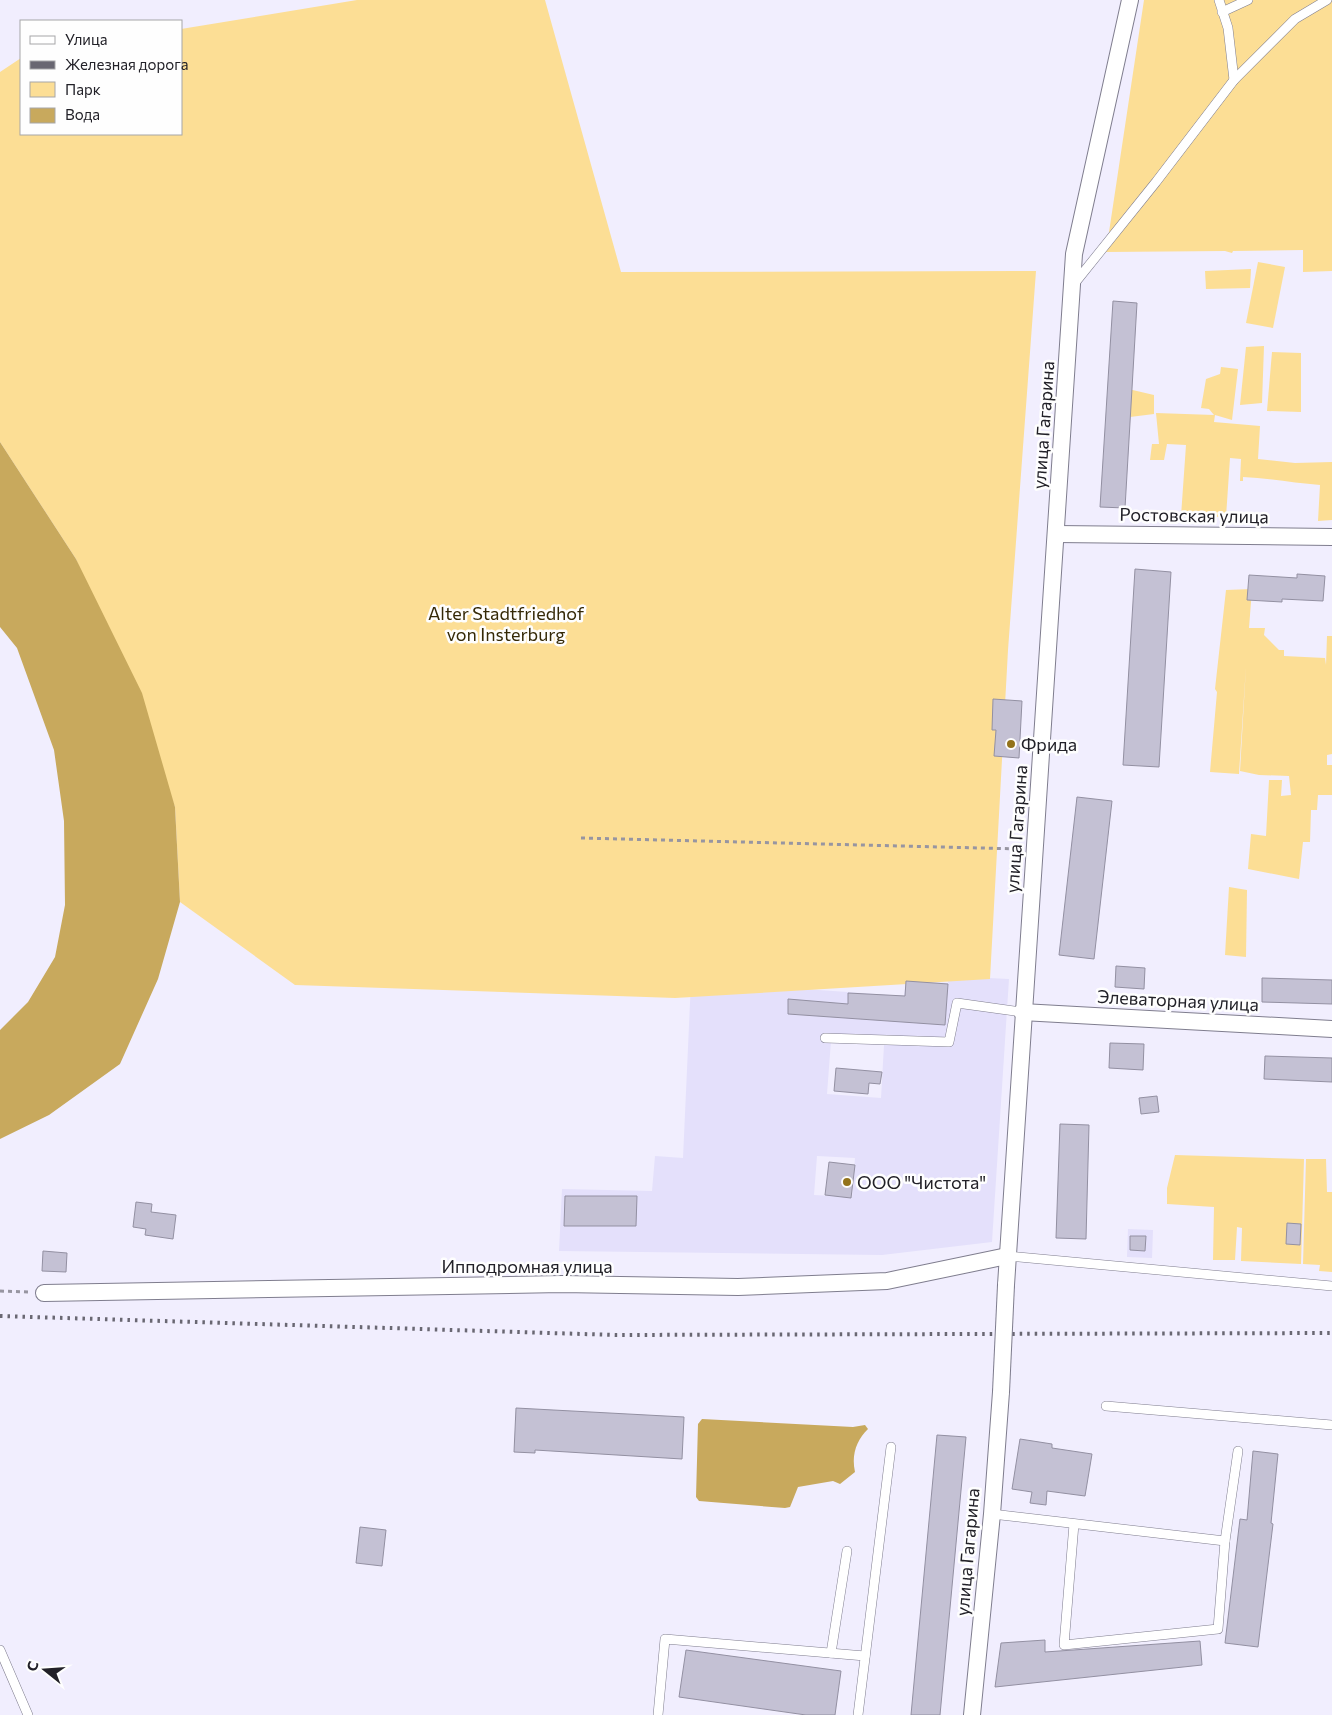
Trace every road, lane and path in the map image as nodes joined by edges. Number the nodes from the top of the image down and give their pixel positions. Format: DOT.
graph roads {
  1 [pos="1130,0"];
  2 [pos="1218,0"];
  3 [pos="1248,0"];
  4 [pos="1324,1"];
  5 [pos="1222,12"];
  6 [pos="1234,80"];
  7 [pos="1072,286"];
  8 [pos="1056,534"];
  9 [pos="1332,537"];
  10 [pos="581,838"];
  11 [pos="1034,850"];
  12 [pos="1022,1012"];
  13 [pos="1332,1029"];
  14 [pos="824,1038"];
  15 [pos="1007,1256"];
  16 [pos="1332,1286"];
  17 [pos="0,1291"];
  18 [pos="44,1293"];
  19 [pos="1106,1406"];
  20 [pos="1332,1425"];
  21 [pos="891,1447"];
  22 [pos="1238,1451"];
  23 [pos="992,1514"];
  24 [pos="1074,1524"];
  25 [pos="1226,1542"];
  26 [pos="847,1551"];
  27 [pos="0,1650"];
  28 [pos="831,1653"];
  29 [pos="865,1656"];
  30 [pos="28,1715"];
  31 [pos="658,1715"];
  32 [pos="858,1715"];
  33 [pos="972,1715"];
  1 -- 7 [label="street, улица Гагарина"];
  2 -- 5 [label="lane"];
  3 -- 5 [label="lane"];
  4 -- 6 [label="lane"];
  5 -- 6 [label="lane"];
  6 -- 7 [label="lane"];
  7 -- 8 [label="street, улица Гагарина"];
  8 -- 9 [label="street, Ростовская улица"];
  8 -- 11 [label="street, улица Гагарина"];
  10 -- 11 [label="path"];
  11 -- 12 [label="street, улица Гагарина"];
  12 -- 13 [label="street, Элеваторная улица"];
  12 -- 14 [label="lane"];
  12 -- 15 [label="street, улица Гагарина"];
  15 -- 16 [label="lane"];
  15 -- 18 [label="street, Ипподромная улица"];
  15 -- 23 [label="street, улица Гагарина, bridge"];
  17 -- 18 [label="path"];
  19 -- 20 [label="lane"];
  21 -- 29 [label="lane"];
  22 -- 25 [label="lane"];
  23 -- 24 [label="lane"];
  23 -- 33 [label="street, улица Гагарина"];
  24 -- 25 [label="lane"];
  24 -- 25 [label="lane"];
  26 -- 28 [label="lane"];
  27 -- 30 [label="lane"];
  28 -- 29 [label="lane"];
  28 -- 31 [label="lane"];
  29 -- 32 [label="lane"];
}
